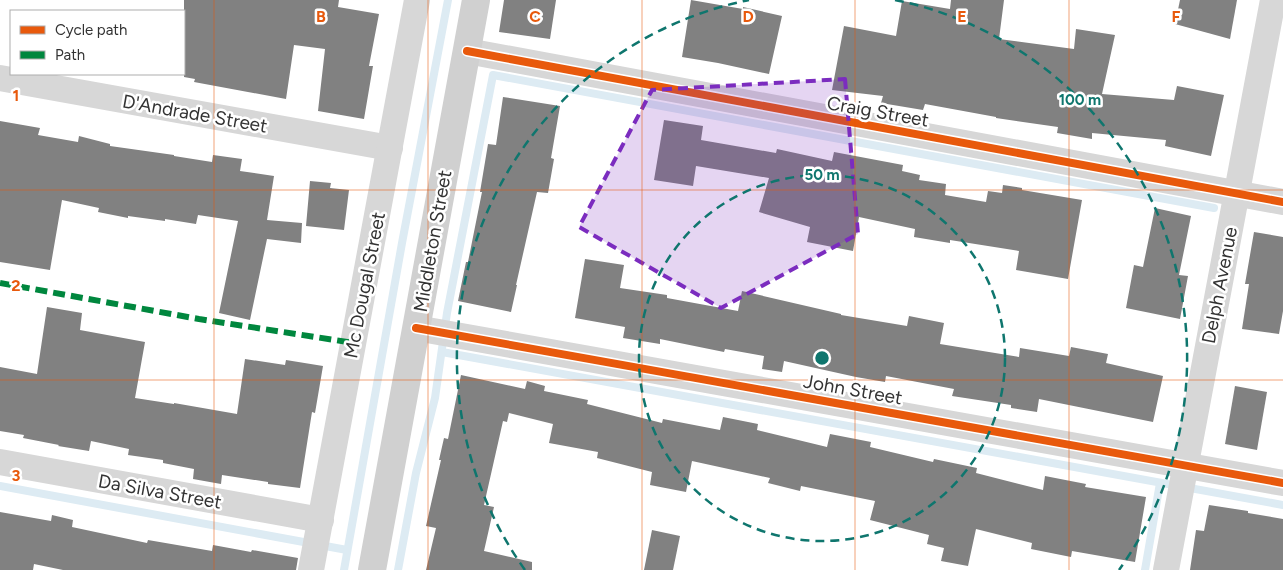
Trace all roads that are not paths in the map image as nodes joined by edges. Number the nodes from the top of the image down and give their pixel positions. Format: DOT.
graph roads {
  1 [pos="417,0"];
  2 [pos="476,0"];
  3 [pos="1273,0"];
  4 [pos="467,51"];
  5 [pos="0,78"];
  6 [pos="390,148"];
  7 [pos="1236,194"];
  8 [pos="1283,202"];
  9 [pos="422,329"];
  10 [pos="0,462"];
  11 [pos="1183,478"];
  12 [pos="1283,483"];
  13 [pos="316,543"];
  14 [pos="372,570"];
  15 [pos="1166,570"];
  1 -- 6 [label="street, Mc Dougal Street"];
  2 -- 4 [label="street, Middleton Street"];
  3 -- 7 [label="street, Delph Avenue"];
  4 -- 7 [label="street, Craig Street"];
  4 -- 9 [label="street, Middleton Street"];
  5 -- 6 [label="street, D'Andrade Street"];
  6 -- 13 [label="street, Mc Dougal Street"];
  7 -- 8 [label="street, Craig Street"];
  7 -- 11 [label="street, Delph Avenue"];
  9 -- 11 [label="street, John Street"];
  9 -- 14 [label="street, Middleton Street"];
  10 -- 13 [label="street, Da Silva Street"];
  11 -- 12 [label="street, John Street"];
  11 -- 15 [label="street, Delph Avenue"];
}
